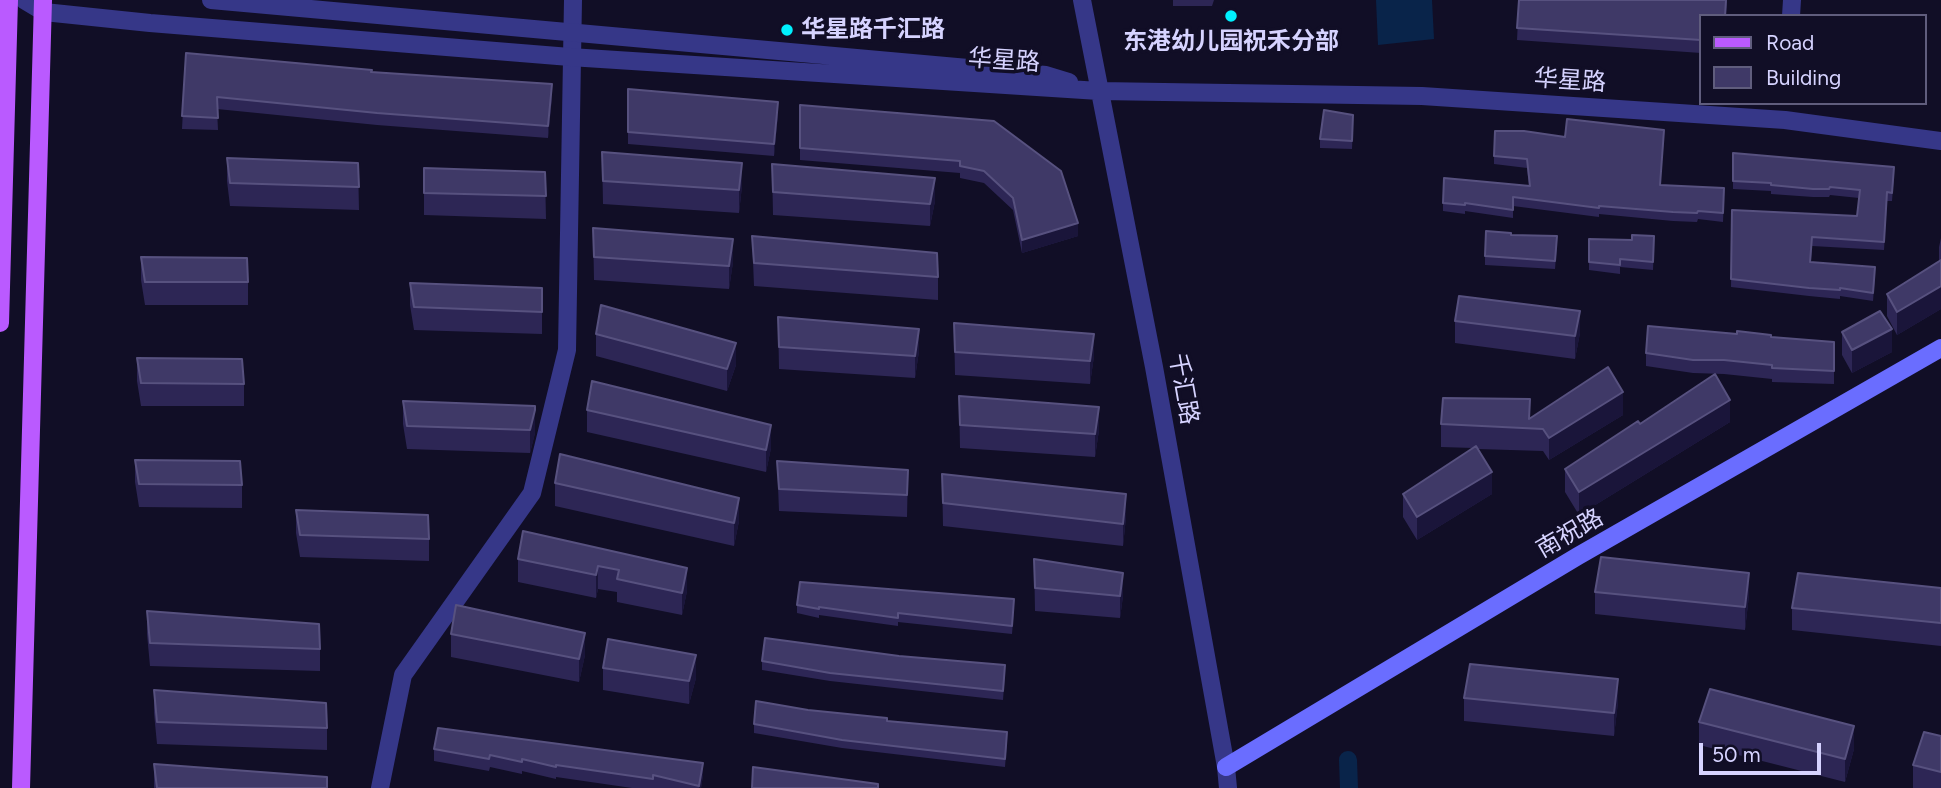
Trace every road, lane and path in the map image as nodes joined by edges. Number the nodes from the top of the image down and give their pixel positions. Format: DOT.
graph roads {
  1 [pos="9,0"];
  2 [pos="24,0"];
  3 [pos="211,0"];
  4 [pos="573,0"];
  5 [pos="1082,0"];
  6 [pos="43,6"];
  7 [pos="571,34"];
  8 [pos="570,57"];
  9 [pos="1099,91"];
  10 [pos="1786,112"];
  11 [pos="1941,141"];
  12 [pos="0,324"];
  13 [pos="1941,348"];
  14 [pos="1226,767"];
  15 [pos="21,788"];
  16 [pos="380,788"];
  17 [pos="1228,788"];
  1 -- 12 [label="main road"];
  2 -- 6 [label="street, 华星路"];
  3 -- 7 [label="street"];
  4 -- 7 [label="street"];
  5 -- 9 [label="street, 千汇路"];
  6 -- 8 [label="street, 华星路"];
  6 -- 15 [label="main road"];
  7 -- 8 [label="street"];
  7 -- 9 [label="street"];
  8 -- 9 [label="street, 华星路"];
  8 -- 16 [label="street"];
  9 -- 10 [label="street, 华星路"];
  9 -- 14 [label="street, 千汇路"];
  10 -- 11 [label="street, 华星路"];
  13 -- 14 [label="main road, 南祝路"];
  14 -- 17 [label="street, 千汇路"];
}
